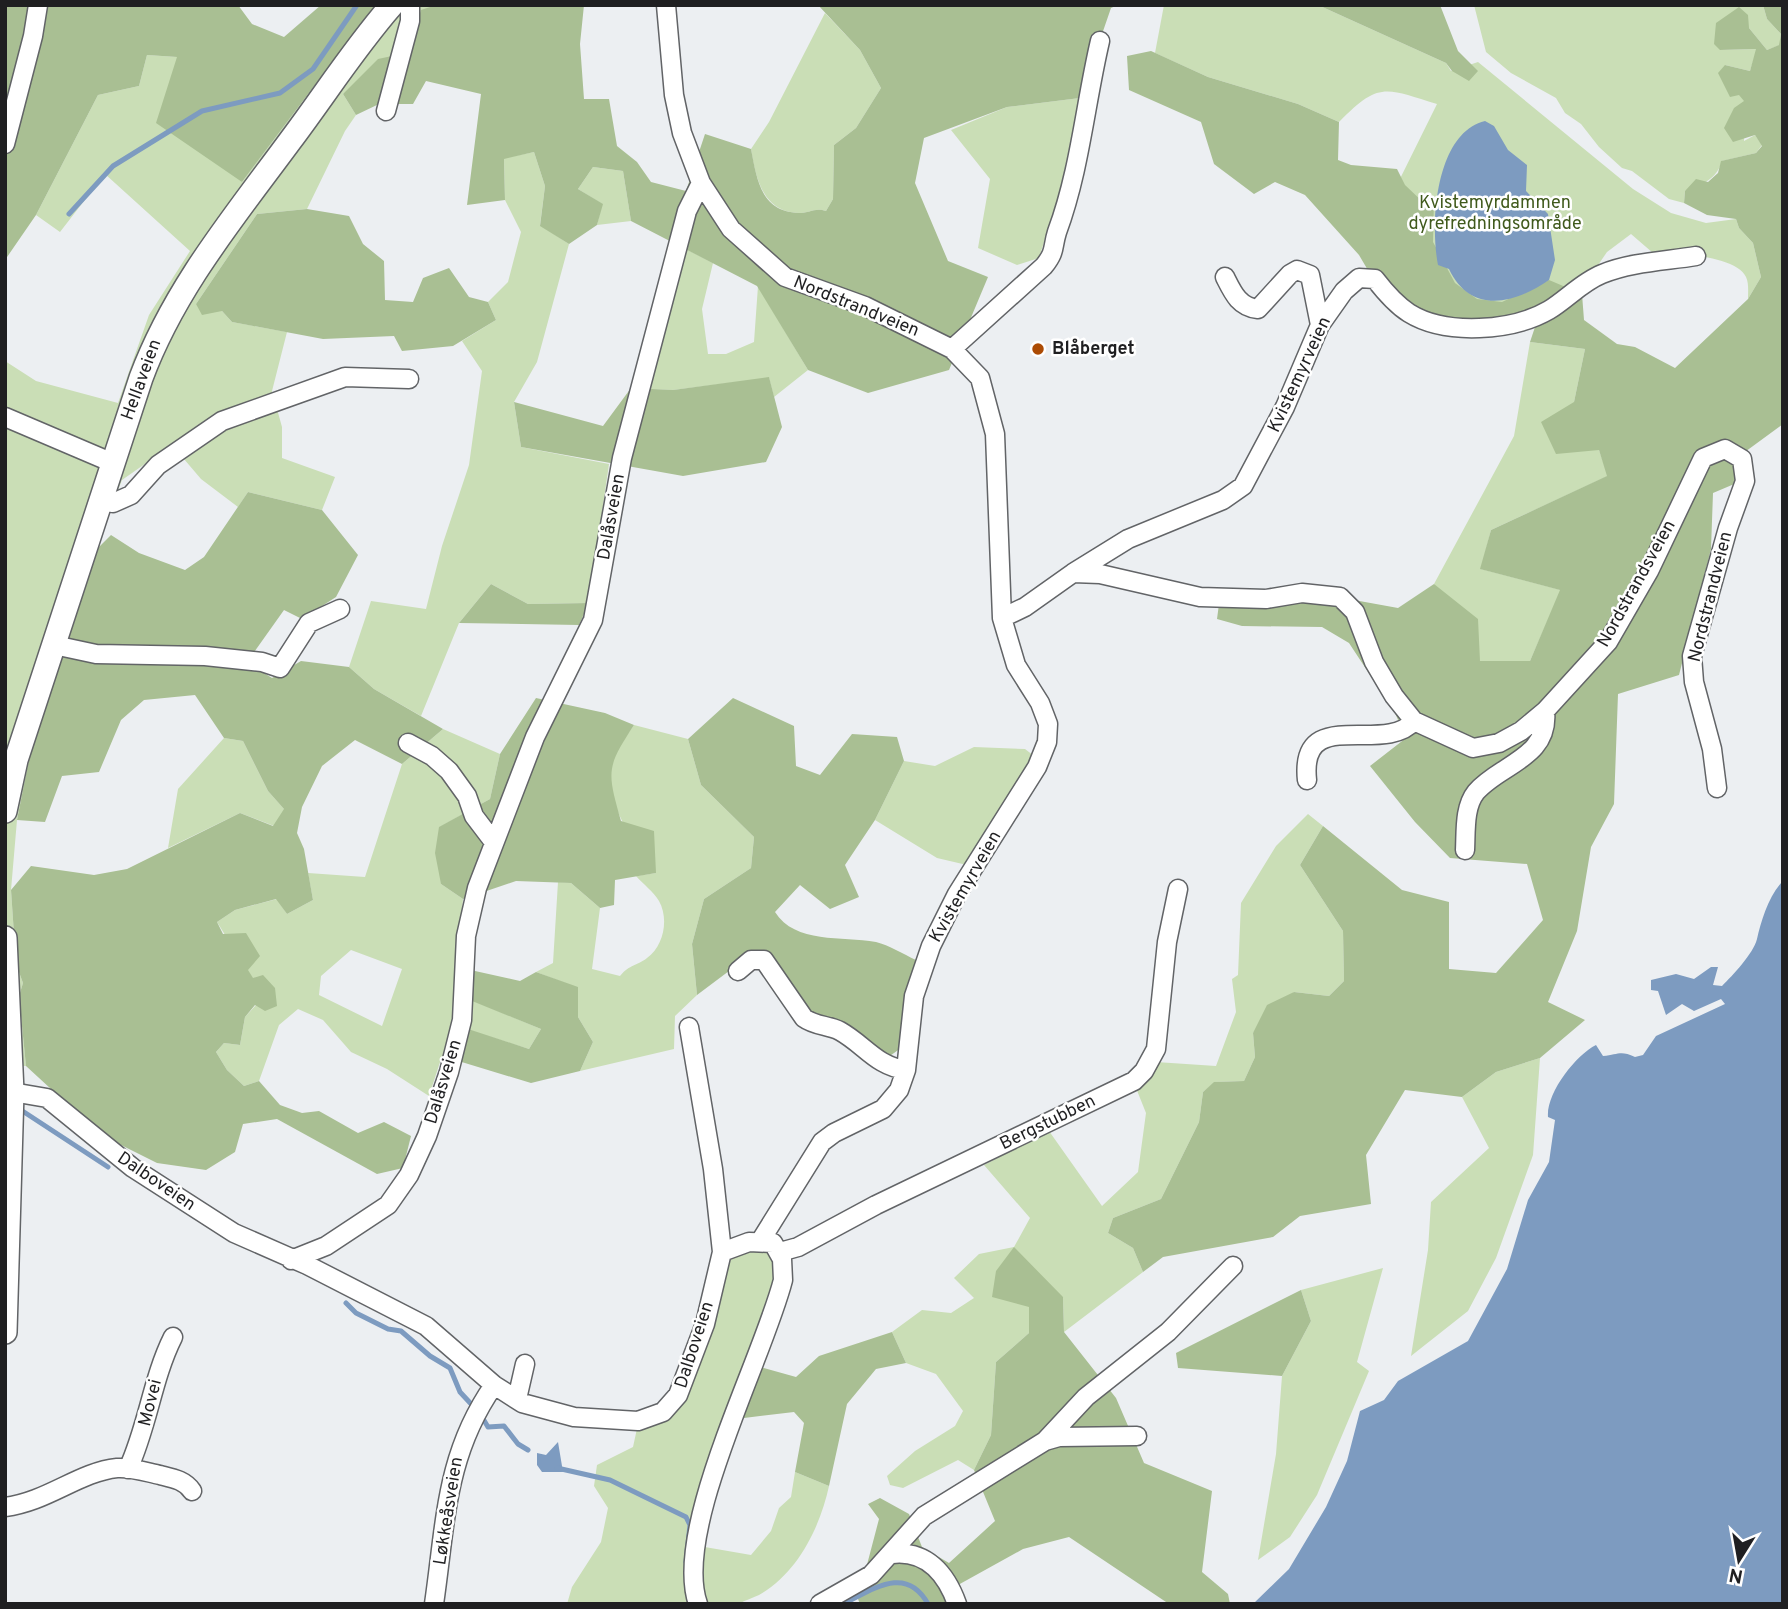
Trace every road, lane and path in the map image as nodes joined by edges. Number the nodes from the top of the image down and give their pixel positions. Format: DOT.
graph roads {
  1 [pos="38,5"];
  2 [pos="392,5"];
  3 [pos="410,5"];
  4 [pos="666,5"];
  5 [pos="1100,41"];
  6 [pos="386,111"];
  7 [pos="5,144"];
  8 [pos="701,183"];
  9 [pos="1696,256"];
  10 [pos="1226,277"];
  11 [pos="1320,325"];
  12 [pos="952,349"];
  13 [pos="409,379"];
  14 [pos="5,417"];
  15 [pos="1735,453"];
  16 [pos="113,463"];
  17 [pos="101,501"];
  18 [pos="1073,573"];
  19 [pos="340,609"];
  20 [pos="1002,618"];
  21 [pos="54,645"];
  22 [pos="1545,711"];
  23 [pos="1414,721"];
  24 [pos="408,743"];
  25 [pos="1307,780"];
  26 [pos="1717,788"];
  27 [pos="5,811"];
  28 [pos="493,841"];
  29 [pos="1465,850"];
  30 [pos="1178,889"];
  31 [pos="5,938"];
  32 [pos="738,971"];
  33 [pos="689,1027"];
  34 [pos="906,1070"];
  35 [pos="12,1092"];
  36 [pos="8,1167"];
  37 [pos="761,1240"];
  38 [pos="722,1252"];
  39 [pos="780,1252"];
  40 [pos="291,1260"];
  41 [pos="1233,1266"];
  42 [pos="5,1332"];
  43 [pos="173,1337"];
  44 [pos="526,1364"];
  45 [pos="494,1385"];
  46 [pos="517,1399"];
  47 [pos="1137,1436"];
  48 [pos="1045,1441"];
  49 [pos="128,1468"];
  50 [pos="192,1491"];
  51 [pos="5,1507"];
  52 [pos="892,1554"];
  53 [pos="434,1604"];
  54 [pos="698,1604"];
  55 [pos="820,1604"];
  56 [pos="957,1604"];
  1 -- 7 [label="street"];
  2 -- 16 [label="main road, Hellaveien"];
  3 -- 6 [label="street"];
  4 -- 8 [label="street, Nordstrandveien"];
  5 -- 12 [label="street"];
  8 -- 12 [label="street, Nordstrandveien"];
  8 -- 28 [label="street, Dalåsveien"];
  9 -- 11 [label="street, Kvistemyrveien"];
  10 -- 11 [label="street"];
  11 -- 18 [label="street, Kvistemyrveien"];
  12 -- 20 [label="street, Nordstrandveien"];
  13 -- 17 [label="street"];
  14 -- 16 [label="street"];
  15 -- 22 [label="street, Nordstrandsveien"];
  15 -- 26 [label="street, Nordstrandveien"];
  16 -- 17 [label="main road, Hellaveien"];
  17 -- 21 [label="main road, Hellaveien"];
  18 -- 20 [label="street"];
  18 -- 23 [label="street, Nordstrandsveien"];
  19 -- 21 [label="street"];
  20 -- 34 [label="street, Kvistemyrveien"];
  21 -- 27 [label="main road, Hellaveien"];
  22 -- 23 [label="street, Nordstrandsveien"];
  22 -- 29 [label="street"];
  23 -- 25 [label="street"];
  24 -- 28 [label="street"];
  28 -- 40 [label="street, Dalåsveien"];
  30 -- 39 [label="street, Bergstubben"];
  31 -- 35 [label="main road"];
  32 -- 34 [label="street"];
  33 -- 38 [label="street"];
  34 -- 37 [label="street, Kvistemyrveien"];
  35 -- 36 [label="main road"];
  35 -- 40 [label="street, Dalboveien"];
  36 -- 42 [label="main road"];
  37 -- 38 [label="street"];
  37 -- 39 [label="street"];
  38 -- 46 [label="street, Dalboveien"];
  39 -- 54 [label="street"];
  40 -- 45 [label="street, Dalboveien"];
  41 -- 48 [label="street"];
  43 -- 49 [label="street, Movei"];
  44 -- 46 [label="street"];
  45 -- 46 [label="street, Dalboveien"];
  45 -- 53 [label="street, Løkkeåsveien"];
  47 -- 48 [label="street"];
  48 -- 52 [label="street"];
  49 -- 50 [label="street"];
  49 -- 51 [label="street"];
  52 -- 55 [label="street"];
  52 -- 56 [label="street"];
}
